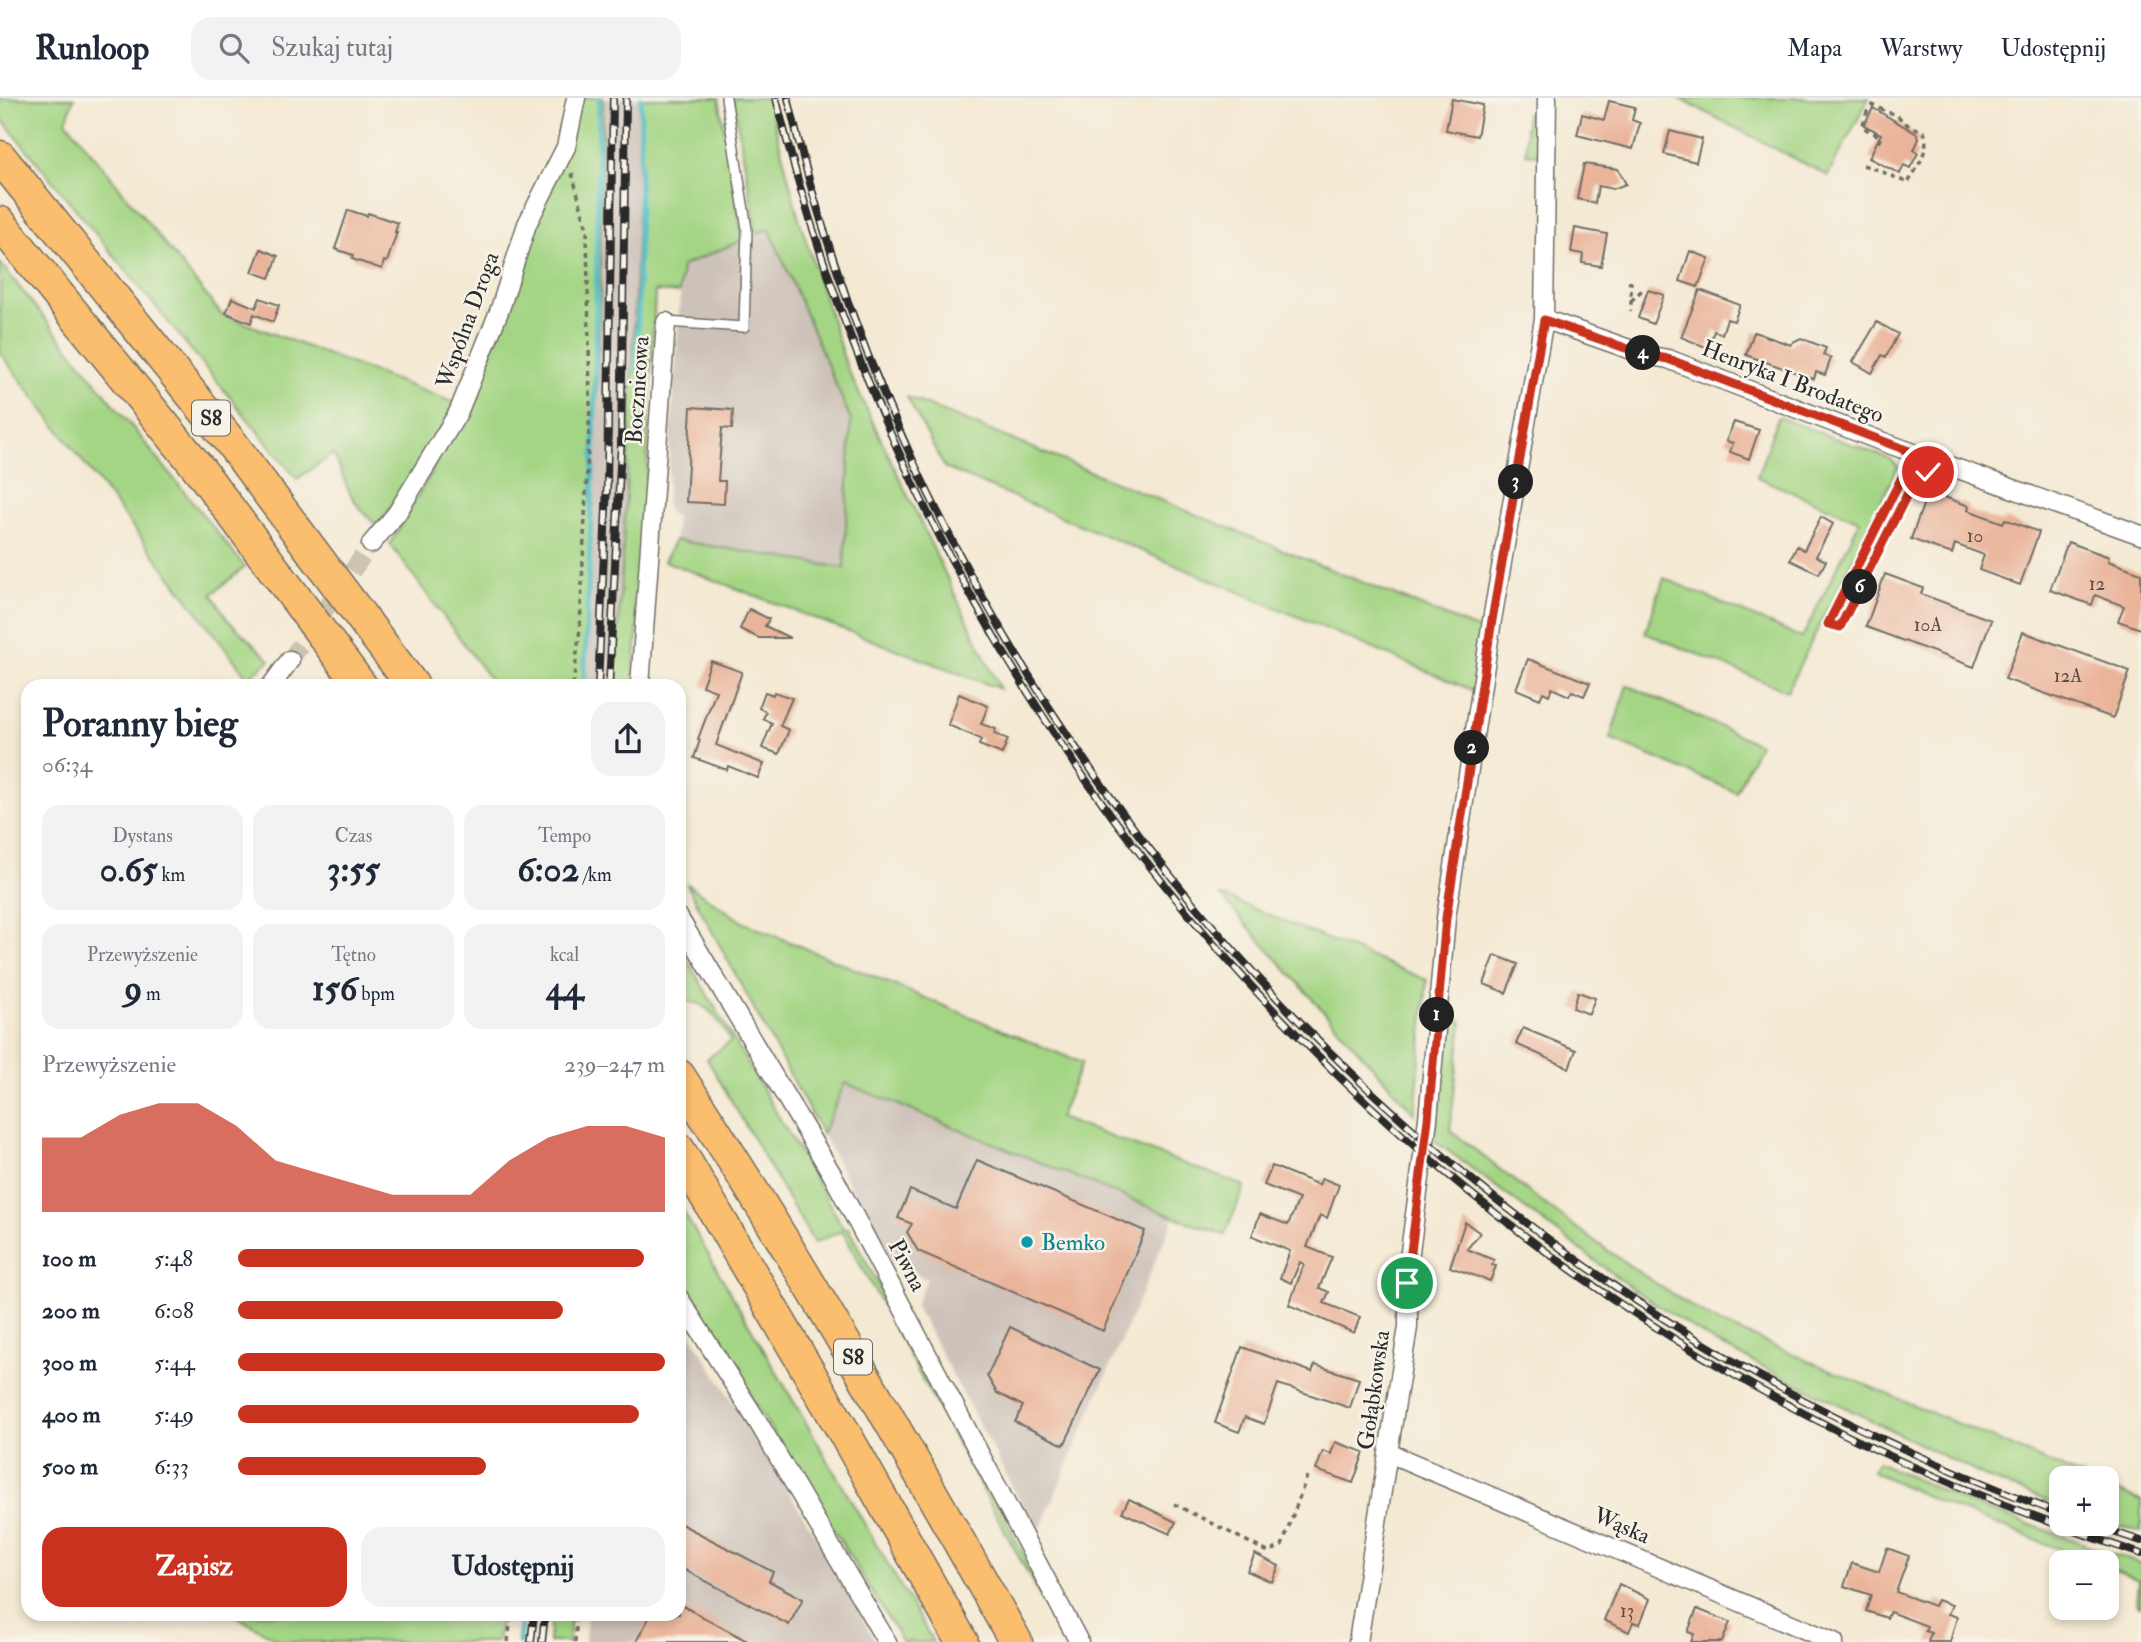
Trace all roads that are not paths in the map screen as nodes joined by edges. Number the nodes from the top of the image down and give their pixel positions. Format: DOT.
graph roads {
  1 [pos="576,98"];
  2 [pos="726,98"];
  3 [pos="1547,98"];
  4 [pos="0,156"];
  5 [pos="0,223"];
  6 [pos="1544,320"];
  7 [pos="666,322"];
  8 [pos="1914,453"];
  9 [pos="2141,535"];
  10 [pos="371,544"];
  11 [pos="1828,624"];
  12 [pos="290,660"];
  13 [pos="276,679"];
  14 [pos="356,679"];
  15 [pos="408,679"];
  16 [pos="640,679"];
  17 [pos="686,930"];
  18 [pos="686,1086"];
  19 [pos="686,1162"];
  20 [pos="686,1309"];
  21 [pos="1389,1453"];
  22 [pos="887,1642"];
  23 [pos="962,1642"];
  24 [pos="1016,1642"];
  25 [pos="1079,1642"];
  26 [pos="1357,1642"];
  27 [pos="1835,1642"];
  1 -- 10 [label="street, Wspólna Droga"];
  2 -- 7 [label="lane, Bocznicowa"];
  3 -- 6 [label="street, Gołąbkowska"];
  4 -- 15 [label="highway, S8"];
  5 -- 14 [label="highway, S8"];
  6 -- 8 [label="street, Henryka I Brodatego"];
  6 -- 21 [label="street, Gołąbkowska"];
  7 -- 16 [label="street, Bocznicowa"];
  8 -- 9 [label="street, Henryka I Brodatego"];
  8 -- 11 [label="lane"];
  12 -- 13 [label="street"];
  17 -- 25 [label="street, Piwna"];
  18 -- 24 [label="highway, S8"];
  19 -- 23 [label="highway, S8"];
  20 -- 22 [label="street"];
  21 -- 26 [label="street, Gołąbkowska"];
  21 -- 27 [label="street, Wąska"];
}
